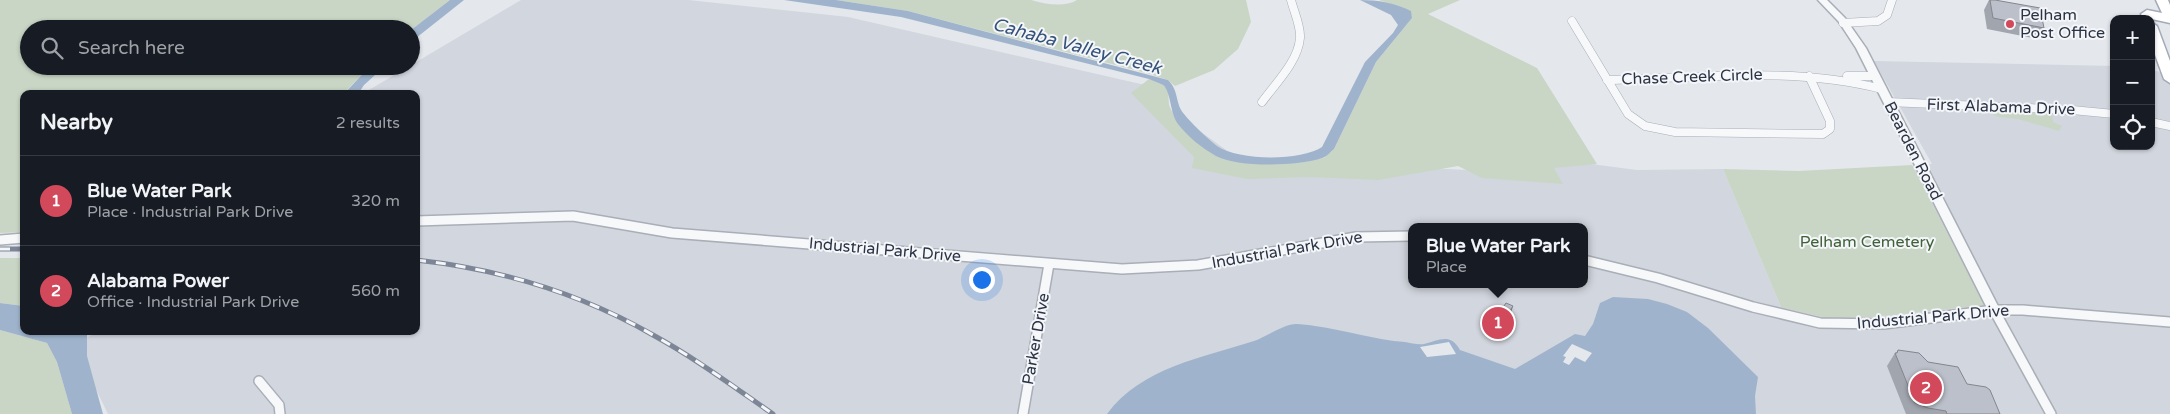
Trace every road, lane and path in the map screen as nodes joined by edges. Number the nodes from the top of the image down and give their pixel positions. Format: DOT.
graph roads {
  1 [pos="1291,0"];
  2 [pos="1822,0"];
  3 [pos="1892,0"];
  4 [pos="2162,0"];
  5 [pos="2146,12"];
  6 [pos="2170,18"];
  7 [pos="1572,21"];
  8 [pos="1843,23"];
  9 [pos="2155,37"];
  10 [pos="2168,72"];
  11 [pos="1809,76"];
  12 [pos="1875,76"];
  13 [pos="1822,77"];
  14 [pos="1607,80"];
  15 [pos="1882,89"];
  16 [pos="1262,102"];
  17 [pos="1888,102"];
  18 [pos="2110,114"];
  19 [pos="2155,123"];
  20 [pos="2170,126"];
  21 [pos="420,221"];
  22 [pos="1408,236"];
  23 [pos="20,238"];
  24 [pos="0,240"];
  25 [pos="1588,261"];
  26 [pos="1049,264"];
  27 [pos="1994,310"];
  28 [pos="2170,322"];
  29 [pos="259,381"];
  30 [pos="280,414"];
  31 [pos="1023,414"];
  32 [pos="2051,414"];
  1 -- 16 [label="street"];
  2 -- 8 [label="street, Bearden Road"];
  3 -- 8 [label="street"];
  4 -- 6 [label="main road"];
  5 -- 6 [label="main road"];
  7 -- 14 [label="street"];
  8 -- 12 [label="street, Bearden Road"];
  9 -- 10 [label="main road"];
  11 -- 13 [label="street, Chase Creek Circle"];
  11 -- 14 [label="street, Chase Creek Circle"];
  11 -- 14 [label="street, Chase Creek Circle"];
  12 -- 13 [label="street, Chase Creek Circle"];
  12 -- 15 [label="street, Bearden Road"];
  13 -- 15 [label="street, Chase Creek Circle"];
  15 -- 17 [label="street, Bearden Road"];
  17 -- 18 [label="street, First Alabama Drive"];
  17 -- 27 [label="street, Bearden Road"];
  19 -- 20 [label="street"];
  21 -- 26 [label="street, Industrial Park Drive"];
  22 -- 26 [label="street, Industrial Park Drive"];
  23 -- 24 [label="street"];
  25 -- 27 [label="street, Industrial Park Drive"];
  26 -- 31 [label="street, Parker Drive"];
  27 -- 28 [label="street, Industrial Park Drive"];
  27 -- 32 [label="street"];
  29 -- 30 [label="street"];
}
